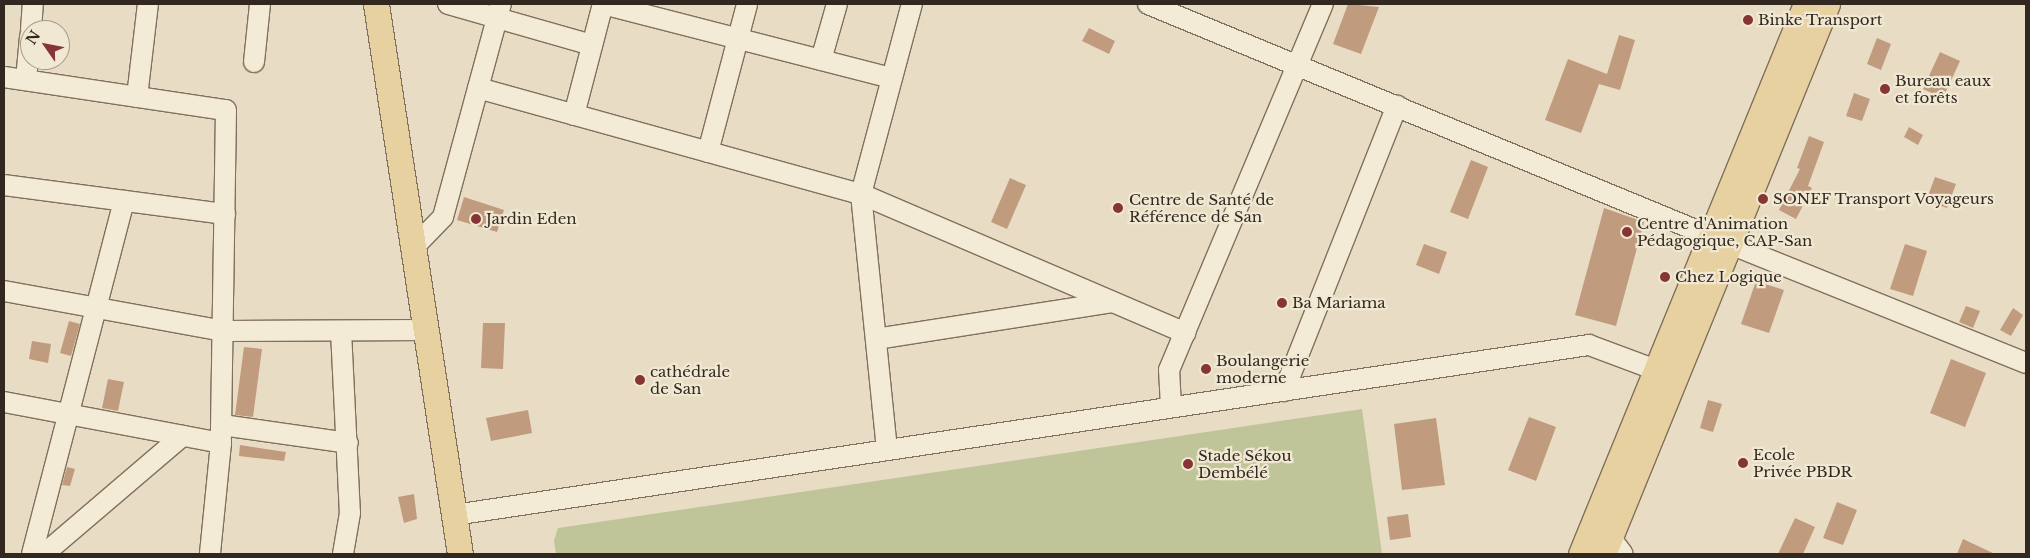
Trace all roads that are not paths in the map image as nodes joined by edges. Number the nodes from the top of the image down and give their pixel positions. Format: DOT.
graph roads {
  1 [pos="33,4"];
  2 [pos="148,4"];
  3 [pos="260,4"];
  4 [pos="376,4"];
  5 [pos="448,4"];
  6 [pos="603,4"];
  7 [pos="747,4"];
  8 [pos="836,4"];
  9 [pos="912,4"];
  10 [pos="1148,4"];
  11 [pos="1323,4"];
  12 [pos="1806,4"];
  13 [pos="1827,4"];
  14 [pos="499,11"];
  15 [pos="32,20"];
  16 [pos="738,38"];
  17 [pos="592,45"];
  18 [pos="822,60"];
  19 [pos="254,62"];
  20 [pos="1297,64"];
  21 [pos="27,70"];
  22 [pos="4,77"];
  23 [pos="892,78"];
  24 [pos="26,80"];
  25 [pos="478,88"];
  26 [pos="137,97"];
  27 [pos="1397,106"];
  28 [pos="574,115"];
  29 [pos="708,152"];
  30 [pos="4,185"];
  31 [pos="861,194"];
  32 [pos="124,201"];
  33 [pos="225,214"];
  34 [pos="1720,240"];
  35 [pos="413,248"];
  36 [pos="4,291"];
  37 [pos="1112,302"];
  38 [pos="96,308"];
  39 [pos="341,330"];
  40 [pos="426,330"];
  41 [pos="224,331"];
  42 [pos="1184,334"];
  43 [pos="876,339"];
  44 [pos="2026,363"];
  45 [pos="1656,370"];
  46 [pos="1284,391"];
  47 [pos="4,402"];
  48 [pos="1171,407"];
  49 [pos="68,414"];
  50 [pos="221,434"];
  51 [pos="182,436"];
  52 [pos="348,443"];
  53 [pos="887,450"];
  54 [pos="454,515"];
  55 [pos="1607,544"];
  56 [pos="32,554"];
  57 [pos="44,554"];
  58 [pos="210,554"];
  59 [pos="344,554"];
  60 [pos="460,554"];
  61 [pos="1581,554"];
  1 -- 15 [label="street"];
  2 -- 26 [label="street"];
  3 -- 19 [label="street"];
  4 -- 35 [label="main road"];
  5 -- 14 [label="street"];
  6 -- 16 [label="street"];
  6 -- 17 [label="street"];
  7 -- 16 [label="street"];
  8 -- 18 [label="street"];
  9 -- 23 [label="street"];
  10 -- 20 [label="street"];
  11 -- 20 [label="street"];
  12 -- 34 [label="main road"];
  13 -- 34 [label="main road"];
  14 -- 17 [label="street"];
  14 -- 25 [label="street"];
  16 -- 18 [label="street"];
  16 -- 29 [label="street"];
  17 -- 28 [label="street"];
  18 -- 23 [label="street"];
  20 -- 27 [label="street"];
  20 -- 42 [label="street"];
  21 -- 24 [label="street"];
  22 -- 24 [label="street"];
  23 -- 31 [label="street"];
  24 -- 26 [label="street"];
  25 -- 28 [label="street"];
  25 -- 35 [label="street"];
  26 -- 33 [label="street"];
  27 -- 34 [label="street"];
  27 -- 46 [label="street"];
  28 -- 29 [label="street"];
  29 -- 31 [label="street"];
  30 -- 32 [label="street"];
  31 -- 37 [label="street"];
  31 -- 43 [label="street"];
  32 -- 33 [label="street"];
  32 -- 38 [label="street"];
  33 -- 41 [label="street"];
  34 -- 44 [label="street"];
  34 -- 45 [label="main road"];
  34 -- 55 [label="main road"];
  35 -- 40 [label="main road"];
  36 -- 38 [label="street"];
  37 -- 42 [label="street"];
  37 -- 43 [label="street"];
  38 -- 41 [label="street"];
  38 -- 49 [label="street"];
  39 -- 40 [label="street"];
  39 -- 41 [label="street"];
  39 -- 52 [label="street"];
  40 -- 54 [label="main road"];
  41 -- 50 [label="street"];
  42 -- 48 [label="street"];
  43 -- 53 [label="street"];
  45 -- 46 [label="street"];
  45 -- 55 [label="main road"];
  46 -- 48 [label="street"];
  47 -- 49 [label="street"];
  48 -- 53 [label="street"];
  49 -- 51 [label="street"];
  49 -- 56 [label="street"];
  50 -- 51 [label="street"];
  50 -- 52 [label="street"];
  50 -- 58 [label="street"];
  51 -- 57 [label="street"];
  52 -- 59 [label="street"];
  53 -- 54 [label="street"];
  54 -- 60 [label="main road"];
  55 -- 61 [label="main road"];
}
